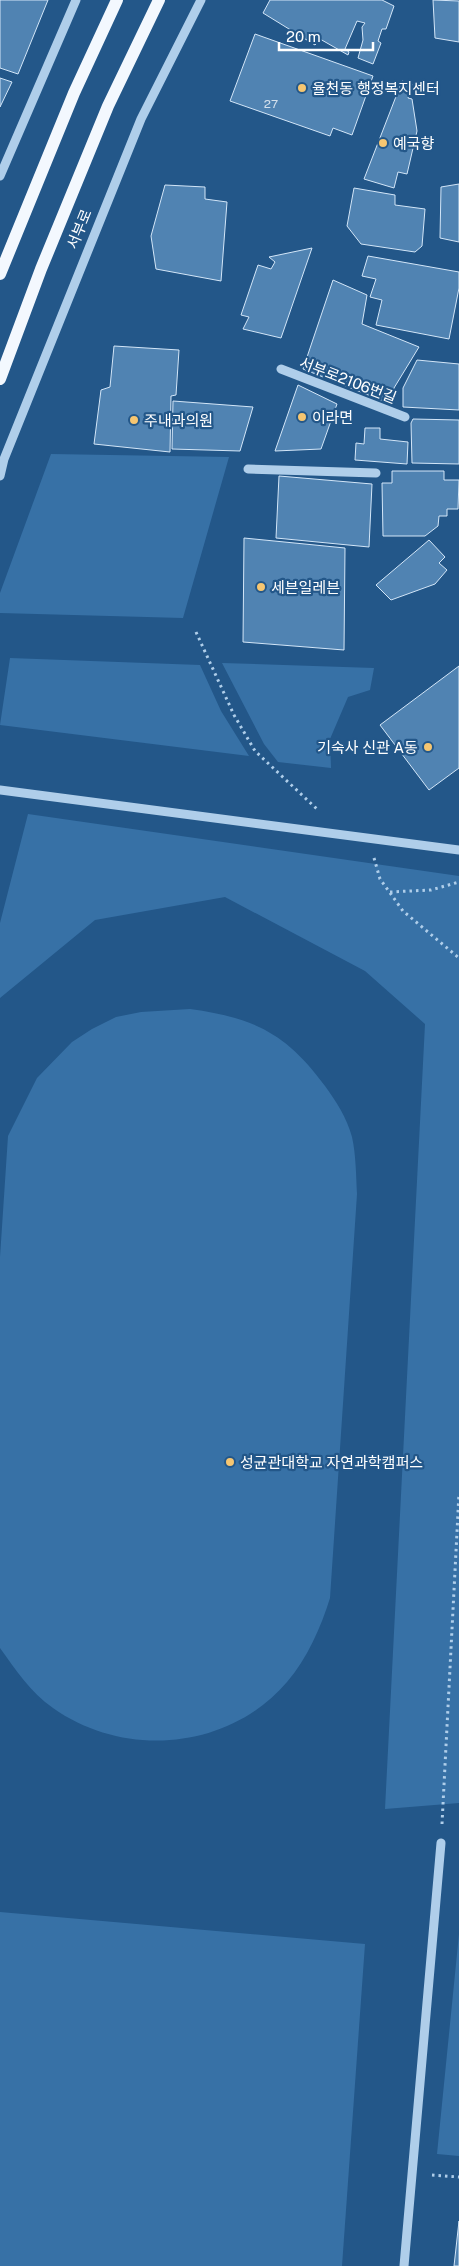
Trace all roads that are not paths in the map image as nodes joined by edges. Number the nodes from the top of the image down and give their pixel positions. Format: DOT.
graph roads {
  1 [pos="76,0"];
  2 [pos="117,0"];
  3 [pos="159,0"];
  4 [pos="201,0"];
  5 [pos="0,176"];
  6 [pos="0,274"];
  7 [pos="281,369"];
  8 [pos="0,379"];
  9 [pos="404,417"];
  10 [pos="248,469"];
  11 [pos="376,472"];
  12 [pos="0,476"];
  13 [pos="0,790"];
  14 [pos="459,850"];
  15 [pos="441,1843"];
  16 [pos="404,2266"];
  1 -- 5 [label="street"];
  2 -- 6 [label="main road"];
  3 -- 8 [label="main road, 서부로"];
  4 -- 12 [label="street, 서부로"];
  7 -- 9 [label="street, 서부로2106번길"];
  10 -- 11 [label="street"];
  13 -- 14 [label="street"];
  15 -- 16 [label="street"];
}
